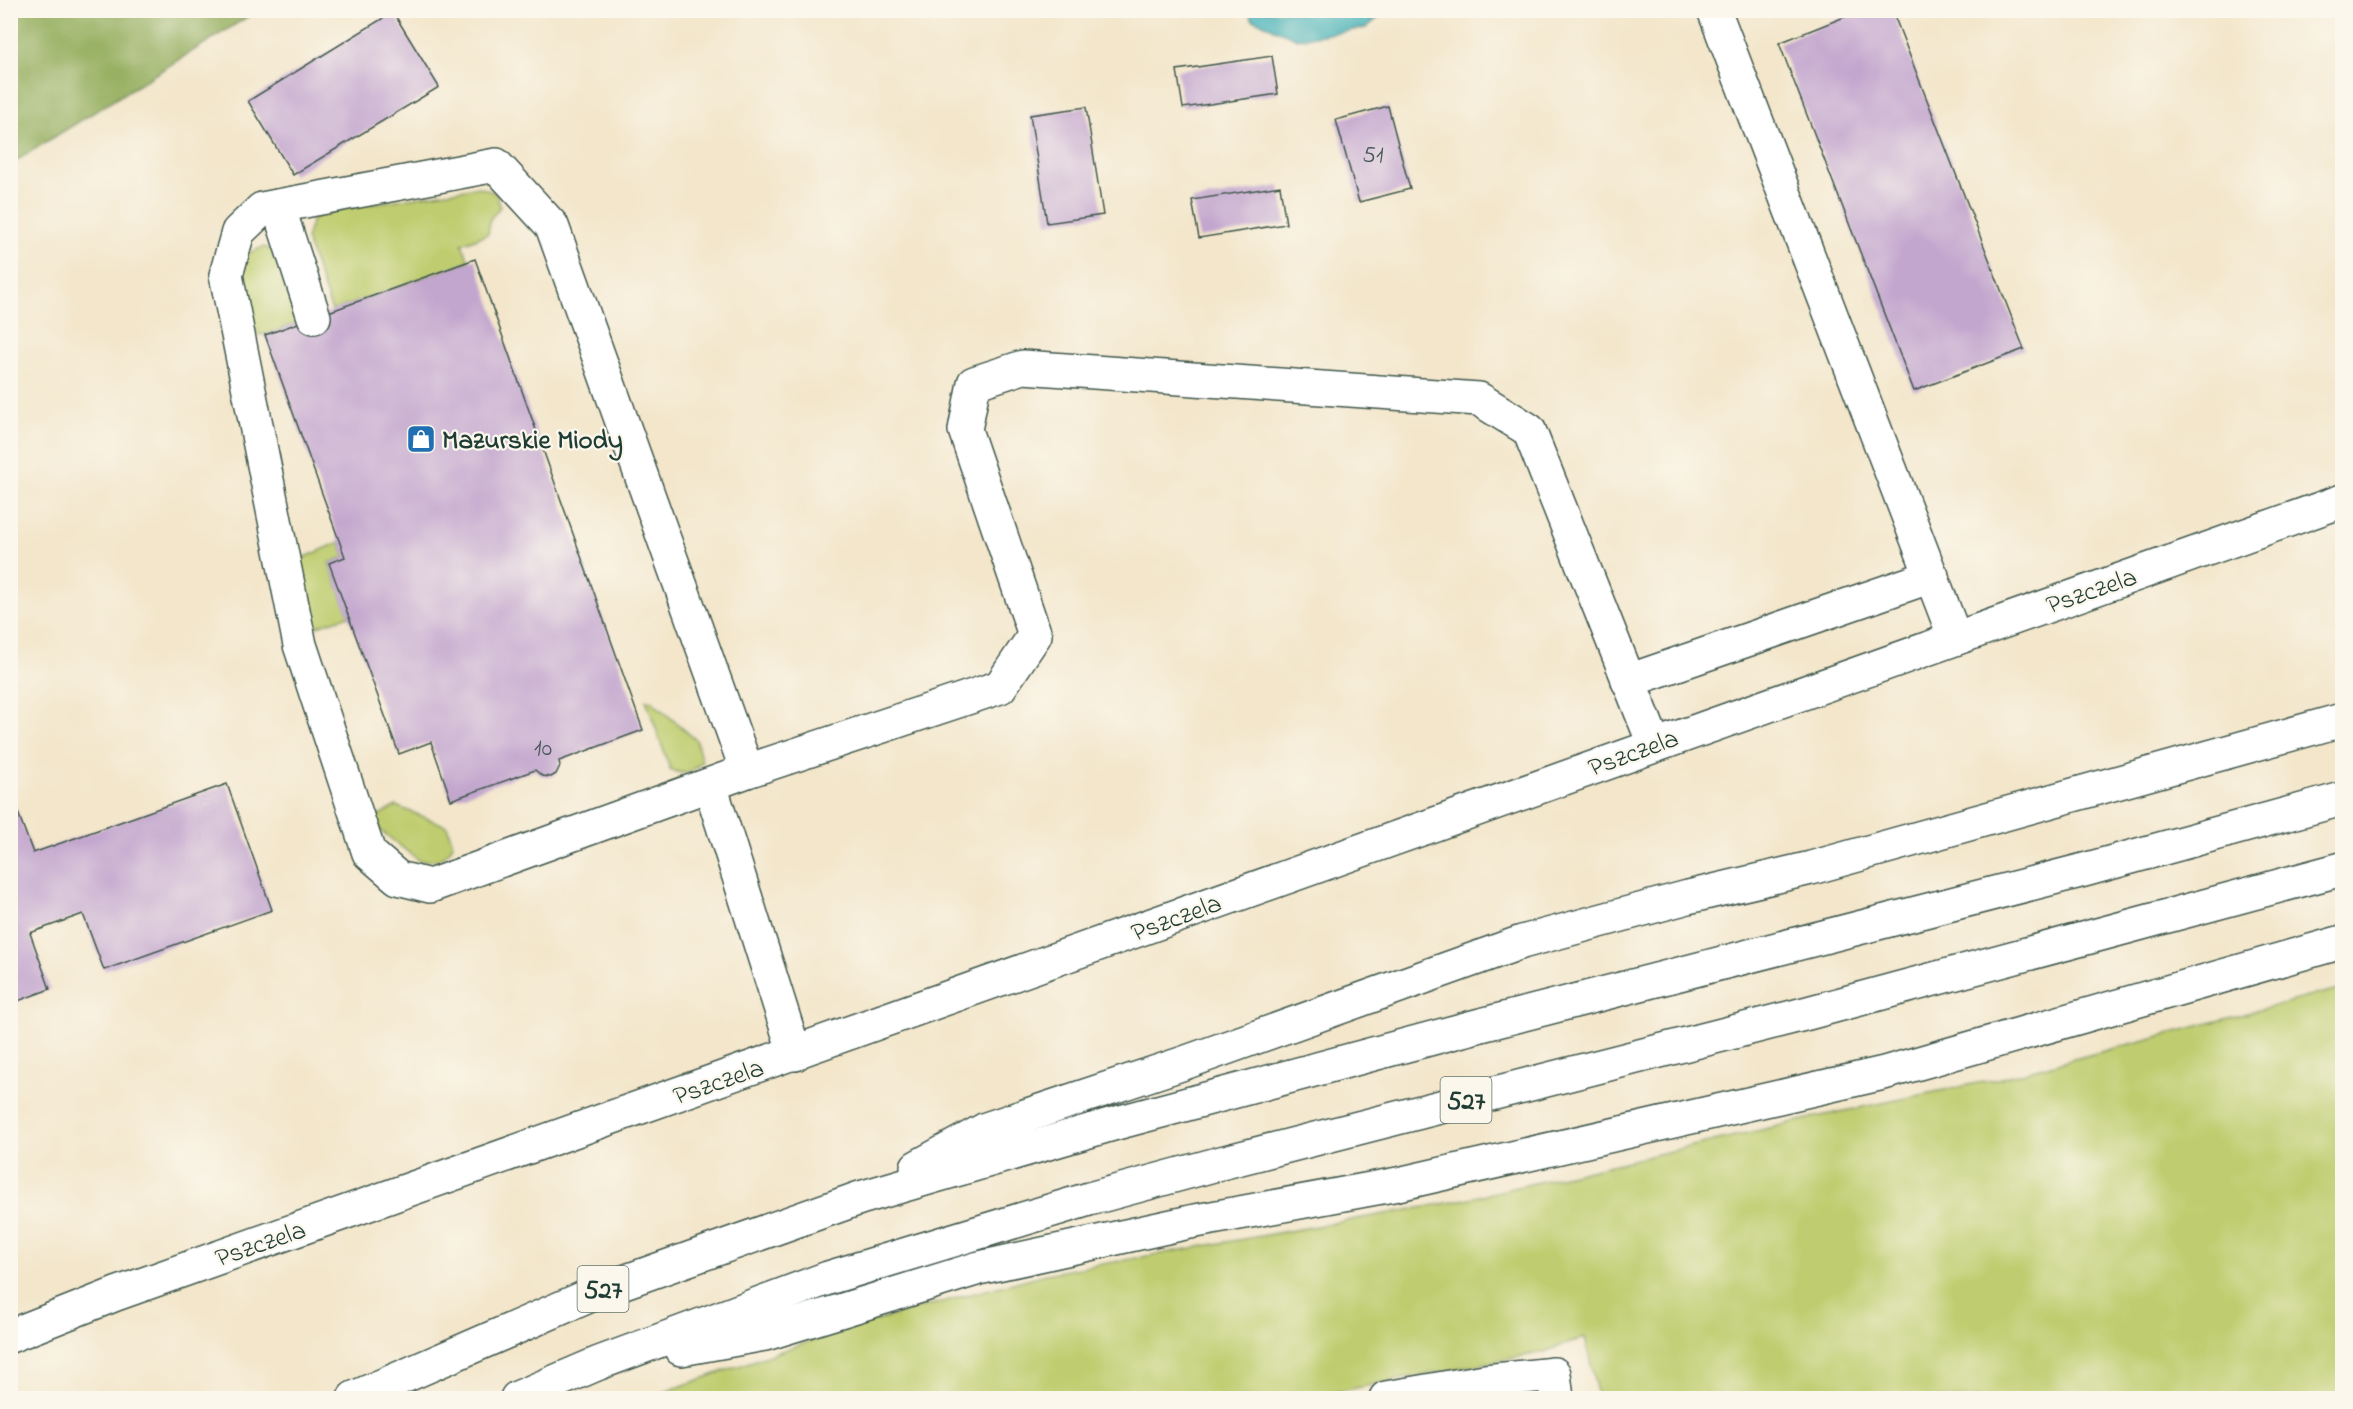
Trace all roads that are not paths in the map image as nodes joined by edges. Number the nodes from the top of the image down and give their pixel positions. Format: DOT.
graph roads {
  1 [pos="1714,10"];
  2 [pos="278,206"];
  3 [pos="314,317"];
  4 [pos="2343,501"];
  5 [pos="1932,576"];
  6 [pos="1955,638"];
  7 [pos="1628,681"];
  8 [pos="2343,720"];
  9 [pos="1654,744"];
  10 [pos="747,771"];
  11 [pos="710,784"];
  12 [pos="2343,799"];
  13 [pos="2343,869"];
  14 [pos="2343,942"];
  15 [pos="795,1054"];
  16 [pos="860,1198"];
  17 [pos="10,1336"];
  18 [pos="599,1363"];
  19 [pos="354,1398"];
  20 [pos="517,1398"];
  21 [pos="1386,1398"];
  22 [pos="1557,1398"];
  1 -- 5 [label="main road"];
  2 -- 3 [label="main road"];
  2 -- 10 [label="main road"];
  2 -- 11 [label="main road"];
  4 -- 6 [label="main road, Pszczela"];
  5 -- 6 [label="main road"];
  5 -- 7 [label="main road"];
  6 -- 9 [label="main road, Pszczela"];
  7 -- 9 [label="main road"];
  7 -- 10 [label="main road"];
  8 -- 16 [label="main road"];
  9 -- 15 [label="main road, Pszczela"];
  10 -- 11 [label="main road"];
  11 -- 15 [label="main road"];
  12 -- 16 [label="main road, 527"];
  13 -- 18 [label="main road, 527"];
  14 -- 18 [label="main road"];
  15 -- 17 [label="main road, Pszczela"];
  16 -- 19 [label="main road, 527"];
  18 -- 20 [label="main road, 527"];
  21 -- 22 [label="main road"];
}
